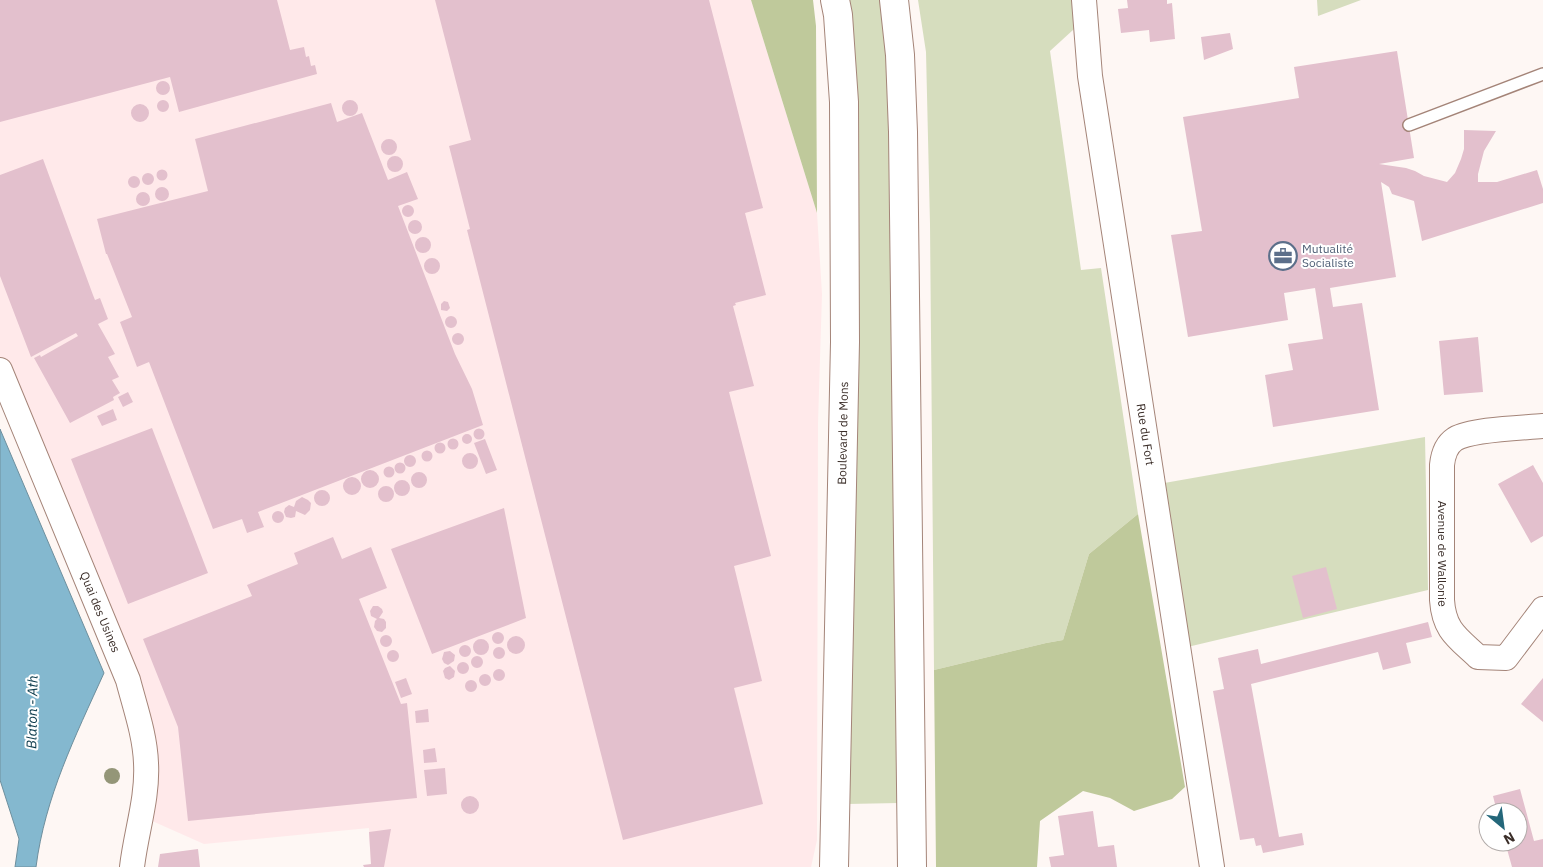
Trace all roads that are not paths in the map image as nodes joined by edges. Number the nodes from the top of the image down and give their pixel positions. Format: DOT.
graph roads {
  1 [pos="835,0"];
  2 [pos="894,0"];
  3 [pos="1084,0"];
  4 [pos="1543,74"];
  5 [pos="1409,125"];
  6 [pos="0,370"];
  7 [pos="1543,426"];
  8 [pos="1543,610"];
  9 [pos="132,867"];
  10 [pos="834,867"];
  11 [pos="912,867"];
  12 [pos="1212,867"];
  1 -- 10 [label="main road, Boulevard de Mons"];
  2 -- 11 [label="main road"];
  3 -- 12 [label="street, Rue du Fort"];
  4 -- 5 [label="lane"];
  6 -- 9 [label="street, Quai des Usines"];
  7 -- 8 [label="street, Avenue de Wallonie"];
}
